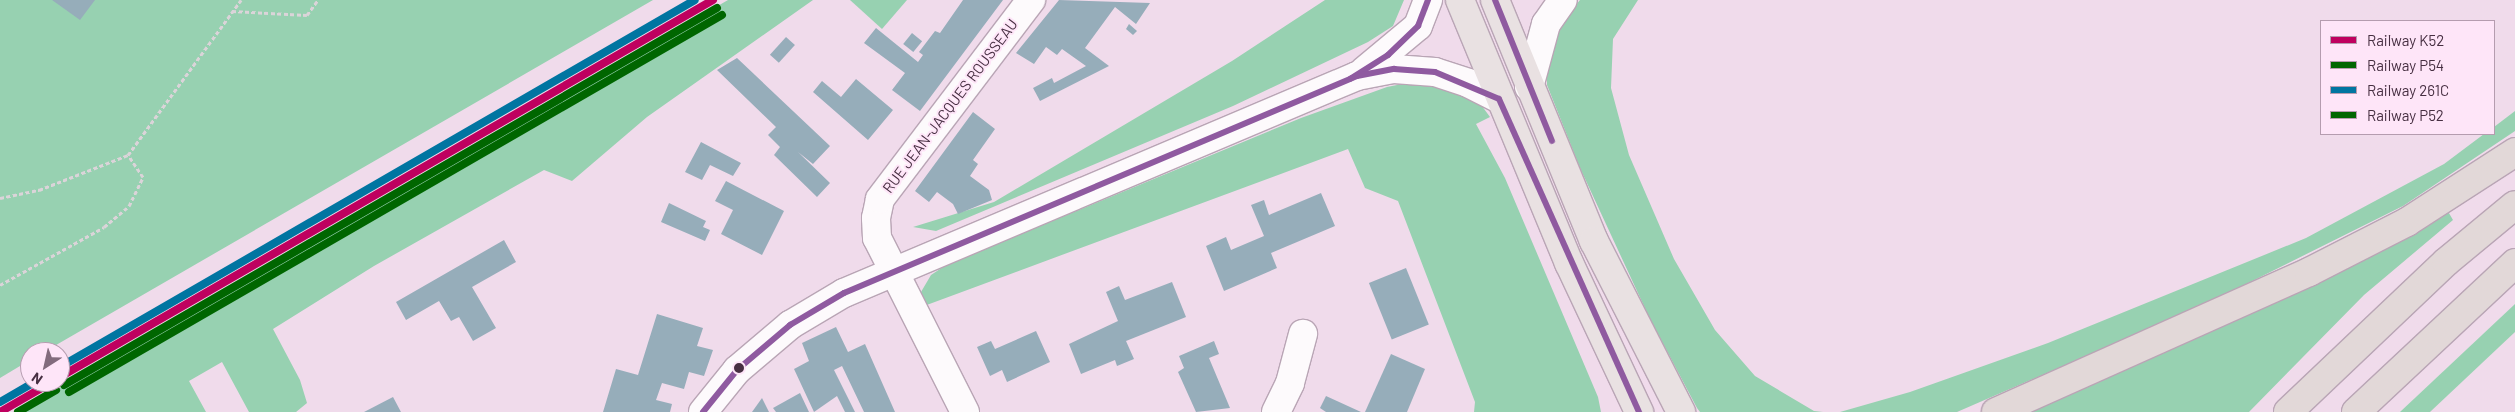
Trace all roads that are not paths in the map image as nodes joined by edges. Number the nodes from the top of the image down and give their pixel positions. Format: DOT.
graph roads {
  1 [pos="1031,0"];
  2 [pos="1428,0"];
  3 [pos="1460,0"];
  4 [pos="1495,0"];
  5 [pos="1563,0"];
  6 [pos="1357,76"];
  7 [pos="1529,86"];
  8 [pos="1499,99"];
  9 [pos="2515,152"];
  10 [pos="2515,204"];
  11 [pos="2515,263"];
  12 [pos="894,271"];
  13 [pos="1304,334"];
  14 [pos="703,412"];
  15 [pos="965,412"];
  16 [pos="1276,412"];
  17 [pos="1639,412"];
  18 [pos="1681,412"];
  19 [pos="1996,412"];
  20 [pos="2288,412"];
  21 [pos="2356,412"];
  1 -- 12 [label="street, RUE JEAN-JACQUES ROUSSEAU"];
  2 -- 6 [label="street"];
  3 -- 8 [label="main road"];
  4 -- 7 [label="main road"];
  5 -- 7 [label="street"];
  6 -- 8 [label="street"];
  6 -- 12 [label="street"];
  7 -- 18 [label="main road"];
  8 -- 17 [label="main road"];
  9 -- 19 [label="highway"];
  10 -- 20 [label="highway"];
  11 -- 21 [label="highway"];
  12 -- 14 [label="street"];
  12 -- 15 [label="street, RUE JEAN-JACQUES ROUSSEAU"];
  13 -- 16 [label="street"];
}
